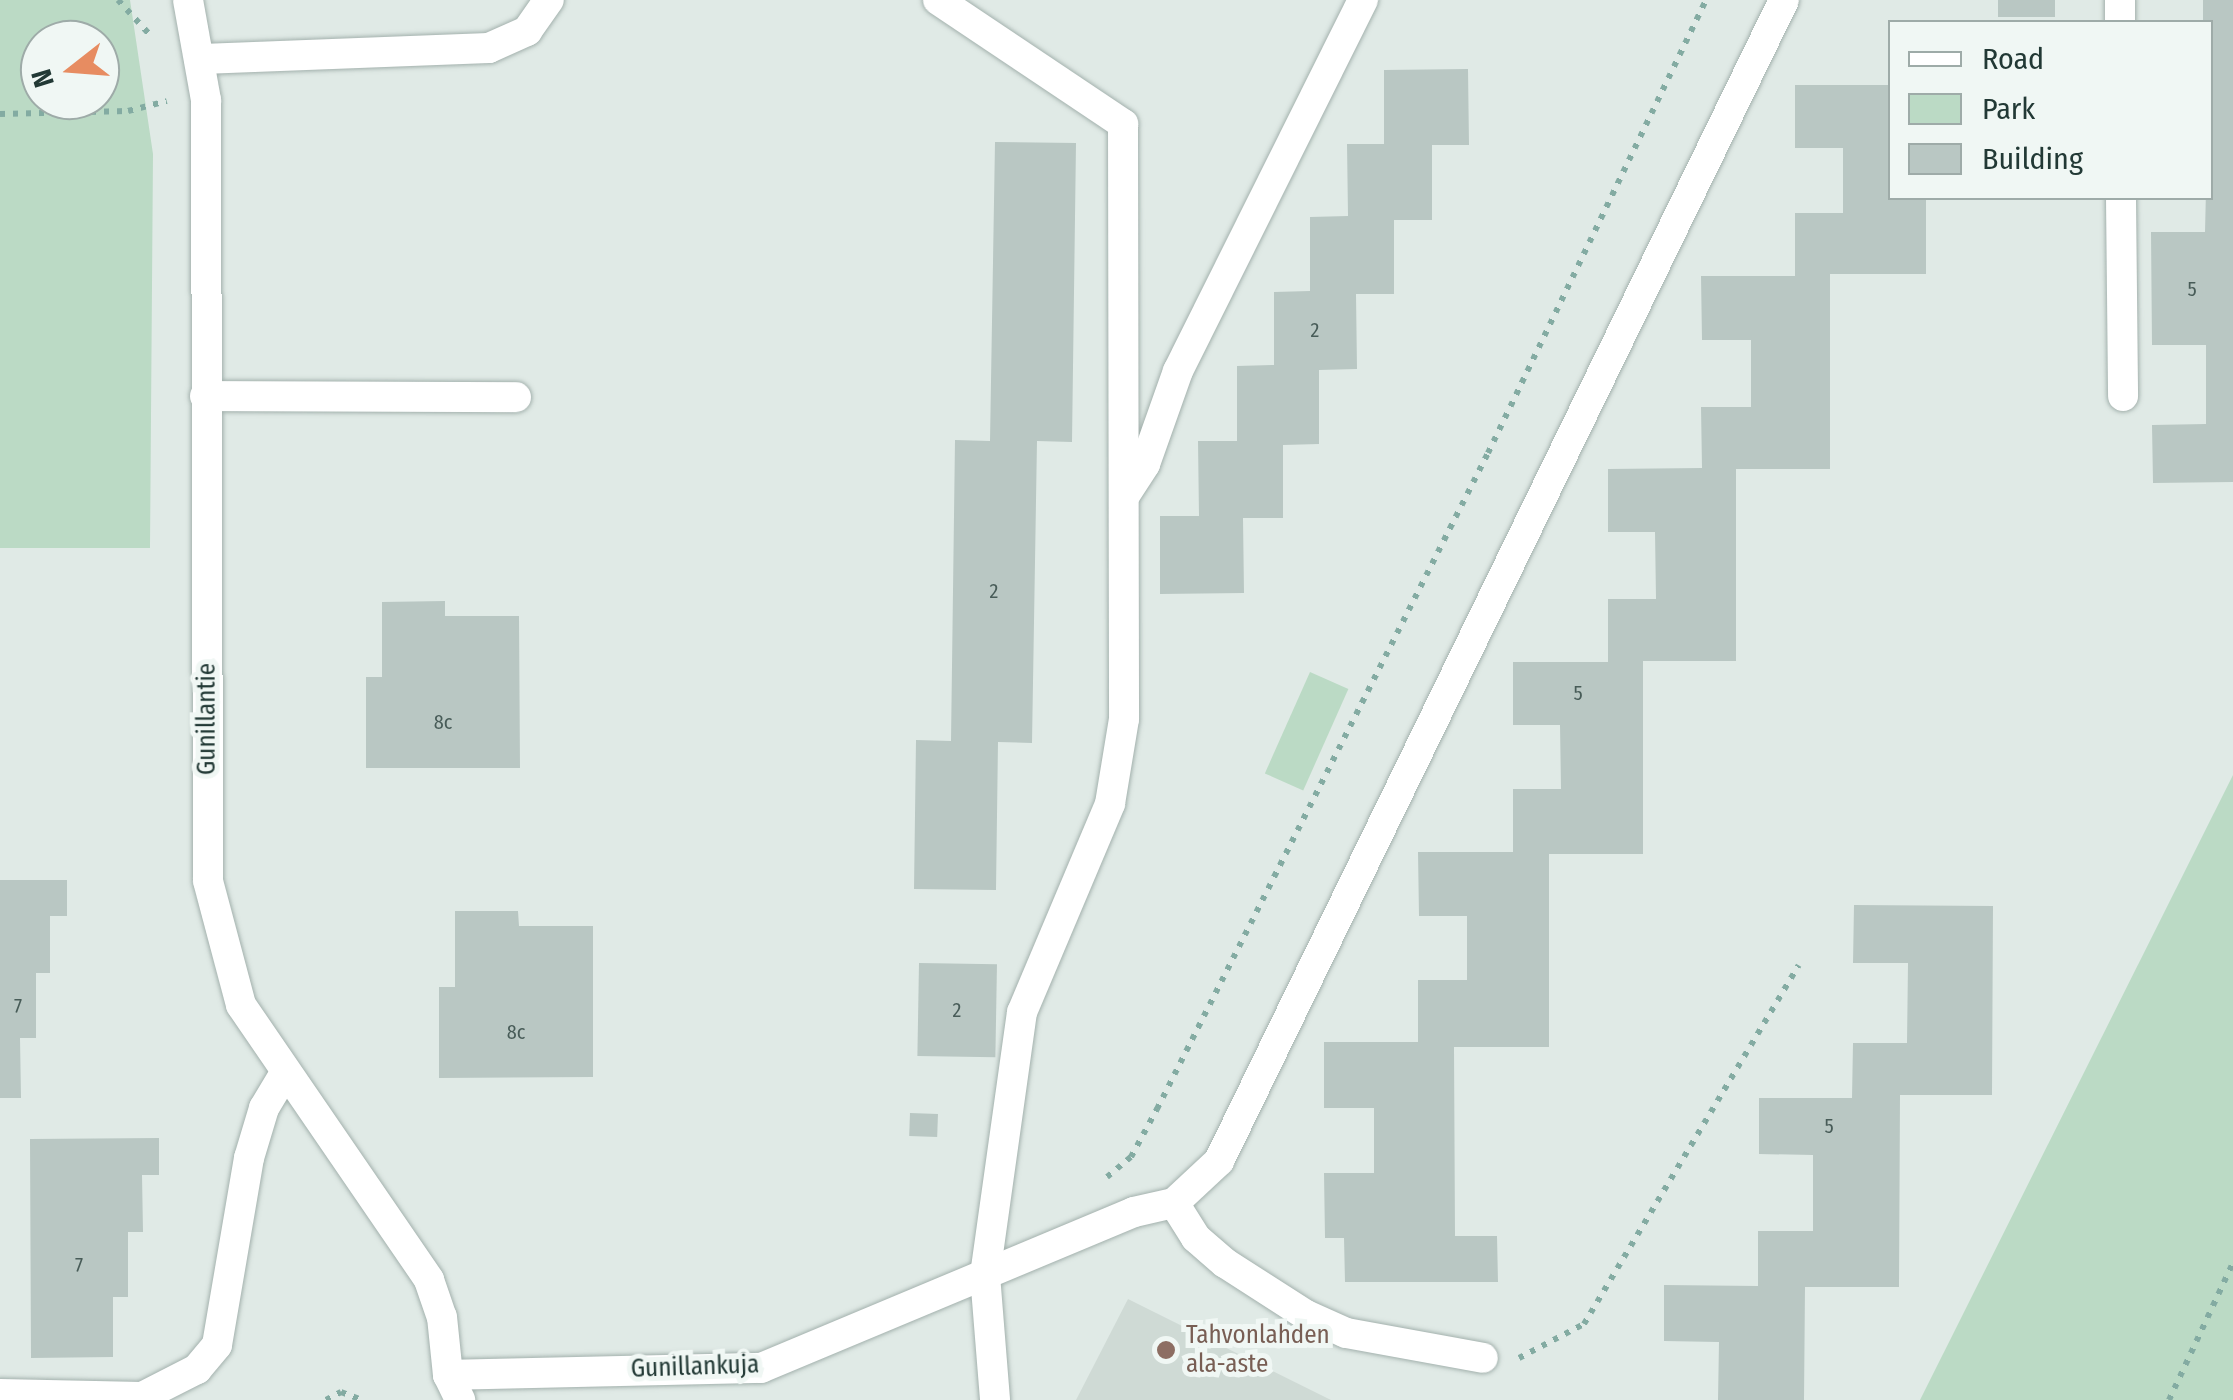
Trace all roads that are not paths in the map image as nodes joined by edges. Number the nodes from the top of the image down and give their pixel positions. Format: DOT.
graph roads {
  1 [pos="188,0"];
  2 [pos="549,0"];
  3 [pos="938,0"];
  4 [pos="1364,0"];
  5 [pos="1784,0"];
  6 [pos="202,59"];
  7 [pos="2121,200"];
  8 [pos="205,396"];
  9 [pos="516,396"];
  10 [pos="2123,396"];
  11 [pos="1125,494"];
  12 [pos="284,1075"];
  13 [pos="1174,1203"];
  14 [pos="985,1275"];
  15 [pos="1483,1358"];
  16 [pos="448,1392"];
  17 [pos="0,1394"];
  18 [pos="995,1400"];
  1 -- 6 [label="street, Gunillantie"];
  2 -- 6 [label="street"];
  3 -- 11 [label="street"];
  4 -- 11 [label="street"];
  5 -- 13 [label="street"];
  6 -- 8 [label="street, Gunillantie"];
  7 -- 10 [label="street"];
  8 -- 9 [label="street"];
  8 -- 12 [label="street, Gunillantie"];
  11 -- 14 [label="street"];
  12 -- 16 [label="street, Gunillantie"];
  12 -- 17 [label="street"];
  13 -- 14 [label="street, Gunillankuja"];
  13 -- 15 [label="street"];
  14 -- 16 [label="street, Gunillankuja"];
  14 -- 18 [label="street"];
}
